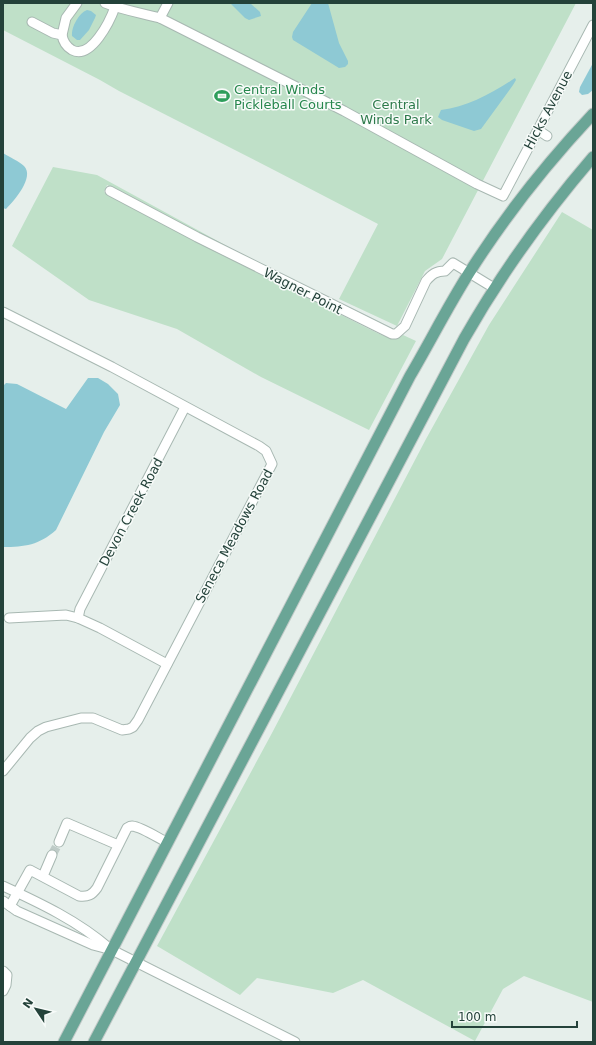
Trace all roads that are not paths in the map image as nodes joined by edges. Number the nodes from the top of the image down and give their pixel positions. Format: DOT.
graph roads {
  1 [pos="77,3"];
  2 [pos="105,3"];
  3 [pos="168,3"];
  4 [pos="115,7"];
  5 [pos="160,18"];
  6 [pos="32,22"];
  7 [pos="593,25"];
  8 [pos="62,35"];
  9 [pos="593,114"];
  10 [pos="538,130"];
  11 [pos="547,136"];
  12 [pos="593,158"];
  13 [pos="110,190"];
  14 [pos="469,273"];
  15 [pos="494,288"];
  16 [pos="3,312"];
  17 [pos="185,407"];
  18 [pos="10,618"];
  19 [pos="78,618"];
  20 [pos="167,664"];
  21 [pos="3,771"];
  22 [pos="59,842"];
  23 [pos="168,843"];
  24 [pos="118,845"];
  25 [pos="52,856"];
  26 [pos="43,876"];
  27 [pos="3,886"];
  28 [pos="16,892"];
  29 [pos="6,903"];
  30 [pos="112,950"];
  31 [pos="136,962"];
  32 [pos="3,971"];
  33 [pos="3,991"];
  34 [pos="64,1042"];
  35 [pos="94,1042"];
  36 [pos="295,1042"];
  1 -- 8 [label="street"];
  2 -- 4 [label="street"];
  3 -- 5 [label="street"];
  4 -- 5 [label="street"];
  4 -- 8 [label="street"];
  5 -- 10 [label="street, Hicks Avenue"];
  6 -- 8 [label="street"];
  7 -- 10 [label="street, Hicks Avenue"];
  9 -- 14 [label="main road"];
  10 -- 11 [label="street"];
  12 -- 15 [label="main road"];
  13 -- 14 [label="street, Wagner Point"];
  14 -- 15 [label="street"];
  14 -- 23 [label="main road"];
  15 -- 31 [label="main road"];
  16 -- 17 [label="street, Seneca Meadows Road"];
  17 -- 19 [label="street, Devon Creek Road"];
  17 -- 20 [label="street, Seneca Meadows Road"];
  18 -- 19 [label="street"];
  19 -- 20 [label="street"];
  20 -- 21 [label="street, Seneca Meadows Road"];
  22 -- 24 [label="street"];
  23 -- 24 [label="street"];
  23 -- 30 [label="main road"];
  24 -- 26 [label="street"];
  25 -- 26 [label="street"];
  26 -- 28 [label="street"];
  27 -- 28 [label="street"];
  28 -- 29 [label="street"];
  28 -- 30 [label="street"];
  29 -- 30 [label="street"];
  30 -- 31 [label="street"];
  30 -- 34 [label="main road"];
  31 -- 35 [label="main road"];
  31 -- 36 [label="street"];
  32 -- 33 [label="street"];
}
